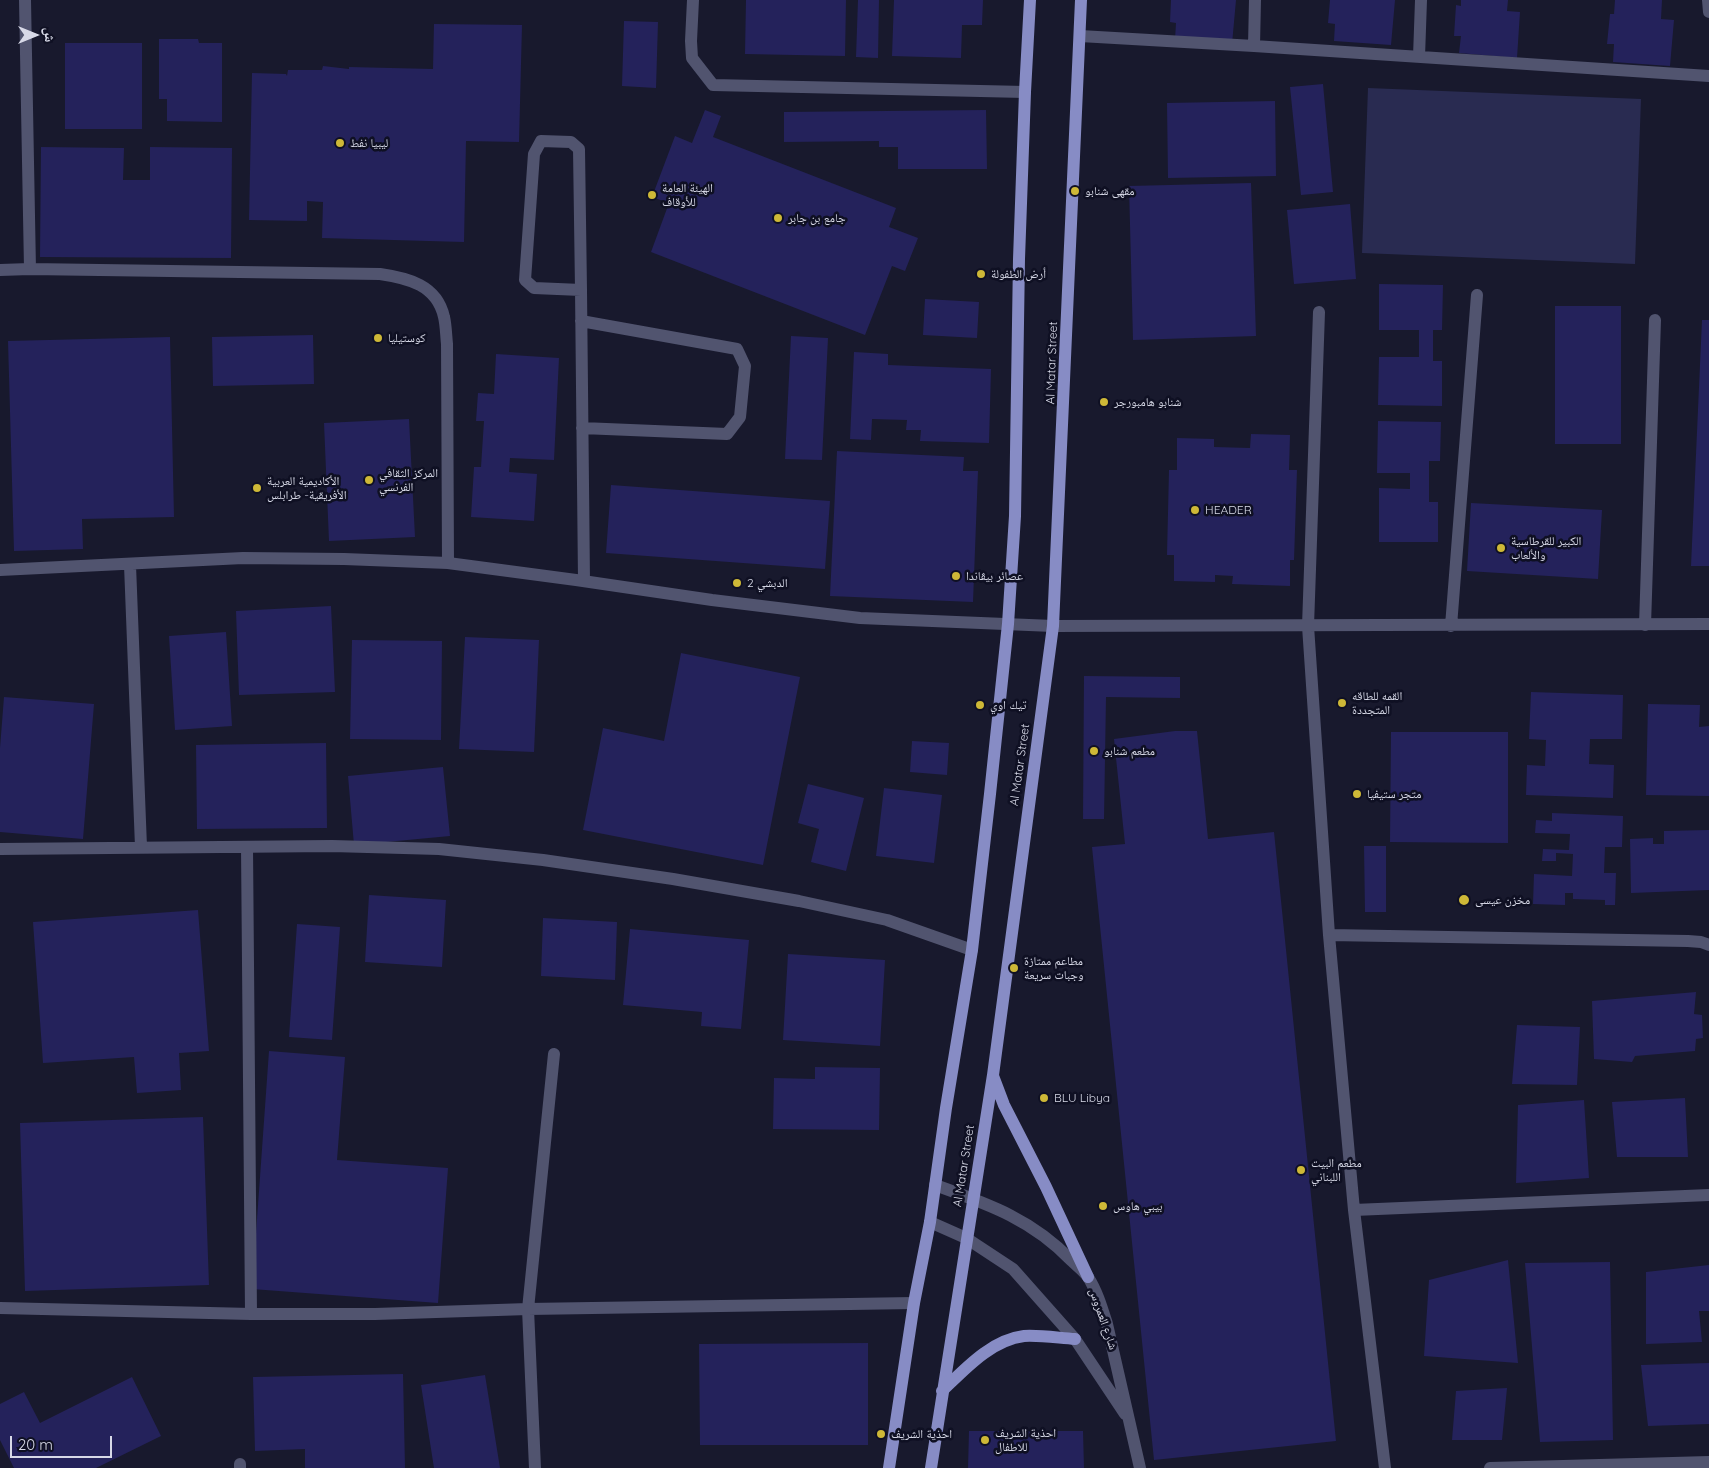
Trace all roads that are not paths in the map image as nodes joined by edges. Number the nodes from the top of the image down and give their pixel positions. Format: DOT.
graph roads {
  1 [pos="25,0"];
  2 [pos="693,0"];
  3 [pos="1030,0"];
  4 [pos="1081,0"];
  5 [pos="1256,0"];
  6 [pos="1421,0"];
  7 [pos="1708,0"];
  8 [pos="1709,12"];
  9 [pos="1080,36"];
  10 [pos="1254,46"];
  11 [pos="1418,57"];
  12 [pos="1709,76"];
  13 [pos="1025,92"];
  14 [pos="30,269"];
  15 [pos="0,270"];
  16 [pos="581,290"];
  17 [pos="1477,295"];
  18 [pos="1319,312"];
  19 [pos="1654,320"];
  20 [pos="581,321"];
  21 [pos="582,428"];
  22 [pos="448,563"];
  23 [pos="130,565"];
  24 [pos="0,570"];
  25 [pos="584,581"];
  26 [pos="1008,624"];
  27 [pos="1709,624"];
  28 [pos="1645,625"];
  29 [pos="1053,626"];
  30 [pos="1308,626"];
  31 [pos="1452,626"];
  32 [pos="141,847"];
  33 [pos="247,847"];
  34 [pos="0,849"];
  35 [pos="1329,935"];
  36 [pos="1709,945"];
  37 [pos="972,950"];
  38 [pos="554,1054"];
  39 [pos="992,1075"];
  40 [pos="935,1185"];
  41 [pos="1709,1195"];
  42 [pos="973,1198"];
  43 [pos="1354,1210"];
  44 [pos="930,1222"];
  45 [pos="966,1238"];
  46 [pos="1088,1277"];
  47 [pos="914,1303"];
  48 [pos="0,1308"];
  49 [pos="528,1309"];
  50 [pos="251,1314"];
  51 [pos="1075,1339"];
  52 [pos="942,1391"];
  53 [pos="1129,1420"];
  54 [pos="1709,1462"];
  55 [pos="536,1468"];
  56 [pos="889,1468"];
  57 [pos="931,1468"];
  58 [pos="1140,1468"];
  59 [pos="1385,1468"];
  60 [pos="1490,1468"];
  1 -- 14 [label="street"];
  2 -- 13 [label="street"];
  3 -- 13 [label="main road, Al Matar Street"];
  4 -- 9 [label="main road, Al Matar Street"];
  5 -- 10 [label="street"];
  6 -- 11 [label="street"];
  7 -- 8 [label="street"];
  9 -- 10 [label="street"];
  9 -- 29 [label="main road, Al Matar Street"];
  10 -- 11 [label="street"];
  11 -- 12 [label="street"];
  13 -- 26 [label="main road, Al Matar Street"];
  14 -- 15 [label="street"];
  14 -- 22 [label="street"];
  16 -- 16 [label="street"];
  16 -- 20 [label="street"];
  17 -- 31 [label="street"];
  18 -- 30 [label="street"];
  19 -- 28 [label="street"];
  20 -- 21 [label="street"];
  20 -- 21 [label="street"];
  21 -- 25 [label="street"];
  22 -- 23 [label="street"];
  22 -- 25 [label="street"];
  23 -- 24 [label="street"];
  23 -- 32 [label="street"];
  25 -- 26 [label="street"];
  26 -- 29 [label="street"];
  26 -- 37 [label="main road, Al Matar Street"];
  27 -- 28 [label="street"];
  28 -- 31 [label="street"];
  29 -- 30 [label="street"];
  29 -- 39 [label="main road, Al Matar Street"];
  30 -- 31 [label="street"];
  30 -- 35 [label="street"];
  32 -- 33 [label="street"];
  32 -- 34 [label="street"];
  33 -- 37 [label="street"];
  33 -- 50 [label="street"];
  35 -- 36 [label="street"];
  35 -- 43 [label="street"];
  37 -- 40 [label="main road, Al Matar Street"];
  38 -- 49 [label="street"];
  39 -- 42 [label="main road, Al Matar Street"];
  39 -- 46 [label="main road"];
  40 -- 42 [label="street, شارع العمروس"];
  40 -- 44 [label="main road, Al Matar Street"];
  41 -- 43 [label="street"];
  42 -- 45 [label="main road, Al Matar Street"];
  42 -- 46 [label="street, شارع العمروس"];
  43 -- 59 [label="street"];
  44 -- 45 [label="street, شارع العمروس"];
  44 -- 47 [label="main road, Al Matar Street"];
  45 -- 51 [label="street, شارع العمروس"];
  45 -- 52 [label="main road, Al Matar Street"];
  46 -- 53 [label="street, شارع العمروس"];
  47 -- 49 [label="street"];
  47 -- 56 [label="main road, Al Matar Street"];
  48 -- 50 [label="street"];
  49 -- 50 [label="street"];
  49 -- 55 [label="street"];
  51 -- 52 [label="main road"];
  51 -- 53 [label="street, شارع العمروس"];
  52 -- 57 [label="main road, Al Matar Street"];
  53 -- 58 [label="street, شارع العمروس"];
  54 -- 60 [label="street"];
}
